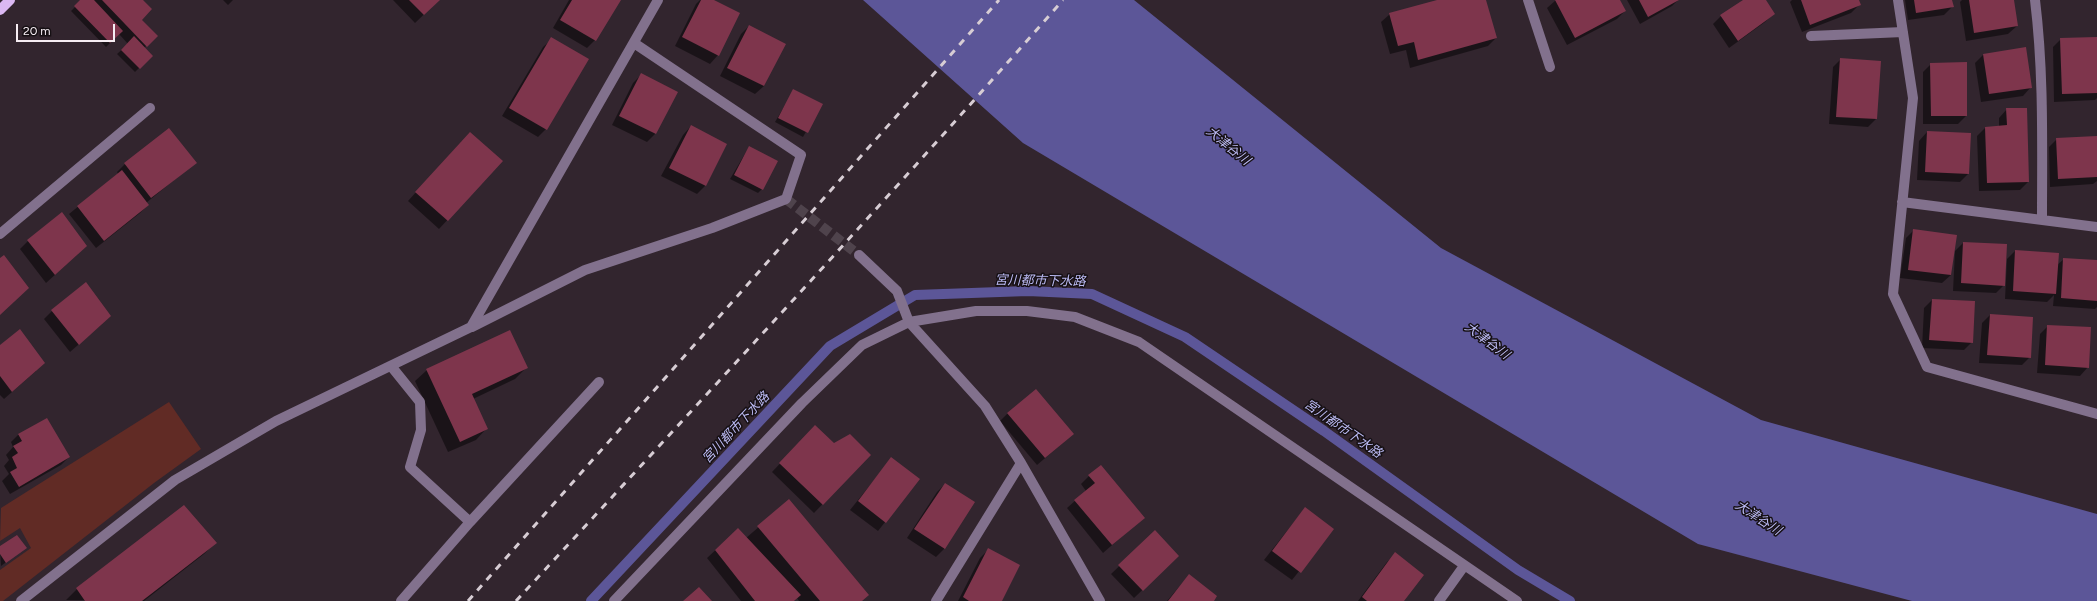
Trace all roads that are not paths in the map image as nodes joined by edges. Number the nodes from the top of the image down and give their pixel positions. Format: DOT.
graph roads {
  1 [pos="10,0"];
  2 [pos="658,0"];
  3 [pos="1528,0"];
  4 [pos="1898,0"];
  5 [pos="2034,0"];
  6 [pos="0,10"];
  7 [pos="1903,32"];
  8 [pos="1811,36"];
  9 [pos="634,43"];
  10 [pos="1550,67"];
  11 [pos="150,108"];
  12 [pos="1902,202"];
  13 [pos="2042,220"];
  14 [pos="2097,228"];
  15 [pos="0,234"];
  16 [pos="859,254"];
  17 [pos="910,322"];
  18 [pos="471,327"];
  19 [pos="391,366"];
  20 [pos="599,382"];
  21 [pos="2097,414"];
  22 [pos="1021,463"];
  23 [pos="470,522"];
  24 [pos="1464,566"];
  25 [pos="21,601"];
  26 [pos="401,601"];
  27 [pos="614,601"];
  28 [pos="936,601"];
  29 [pos="1100,601"];
  30 [pos="1439,601"];
  31 [pos="1517,601"];
  1 -- 6 [label="main road"];
  2 -- 9 [label="street"];
  3 -- 10 [label="street"];
  4 -- 7 [label="street"];
  5 -- 13 [label="street"];
  7 -- 8 [label="street"];
  7 -- 12 [label="street"];
  9 -- 18 [label="street"];
  9 -- 18 [label="street"];
  11 -- 15 [label="street"];
  12 -- 13 [label="street"];
  12 -- 21 [label="street"];
  13 -- 14 [label="street"];
  16 -- 17 [label="street"];
  17 -- 22 [label="street"];
  17 -- 24 [label="street"];
  17 -- 27 [label="street"];
  18 -- 19 [label="street"];
  19 -- 23 [label="street"];
  19 -- 25 [label="street"];
  20 -- 23 [label="street"];
  22 -- 28 [label="street"];
  22 -- 29 [label="street"];
  23 -- 26 [label="street"];
  24 -- 30 [label="street"];
  24 -- 31 [label="street"];
}
